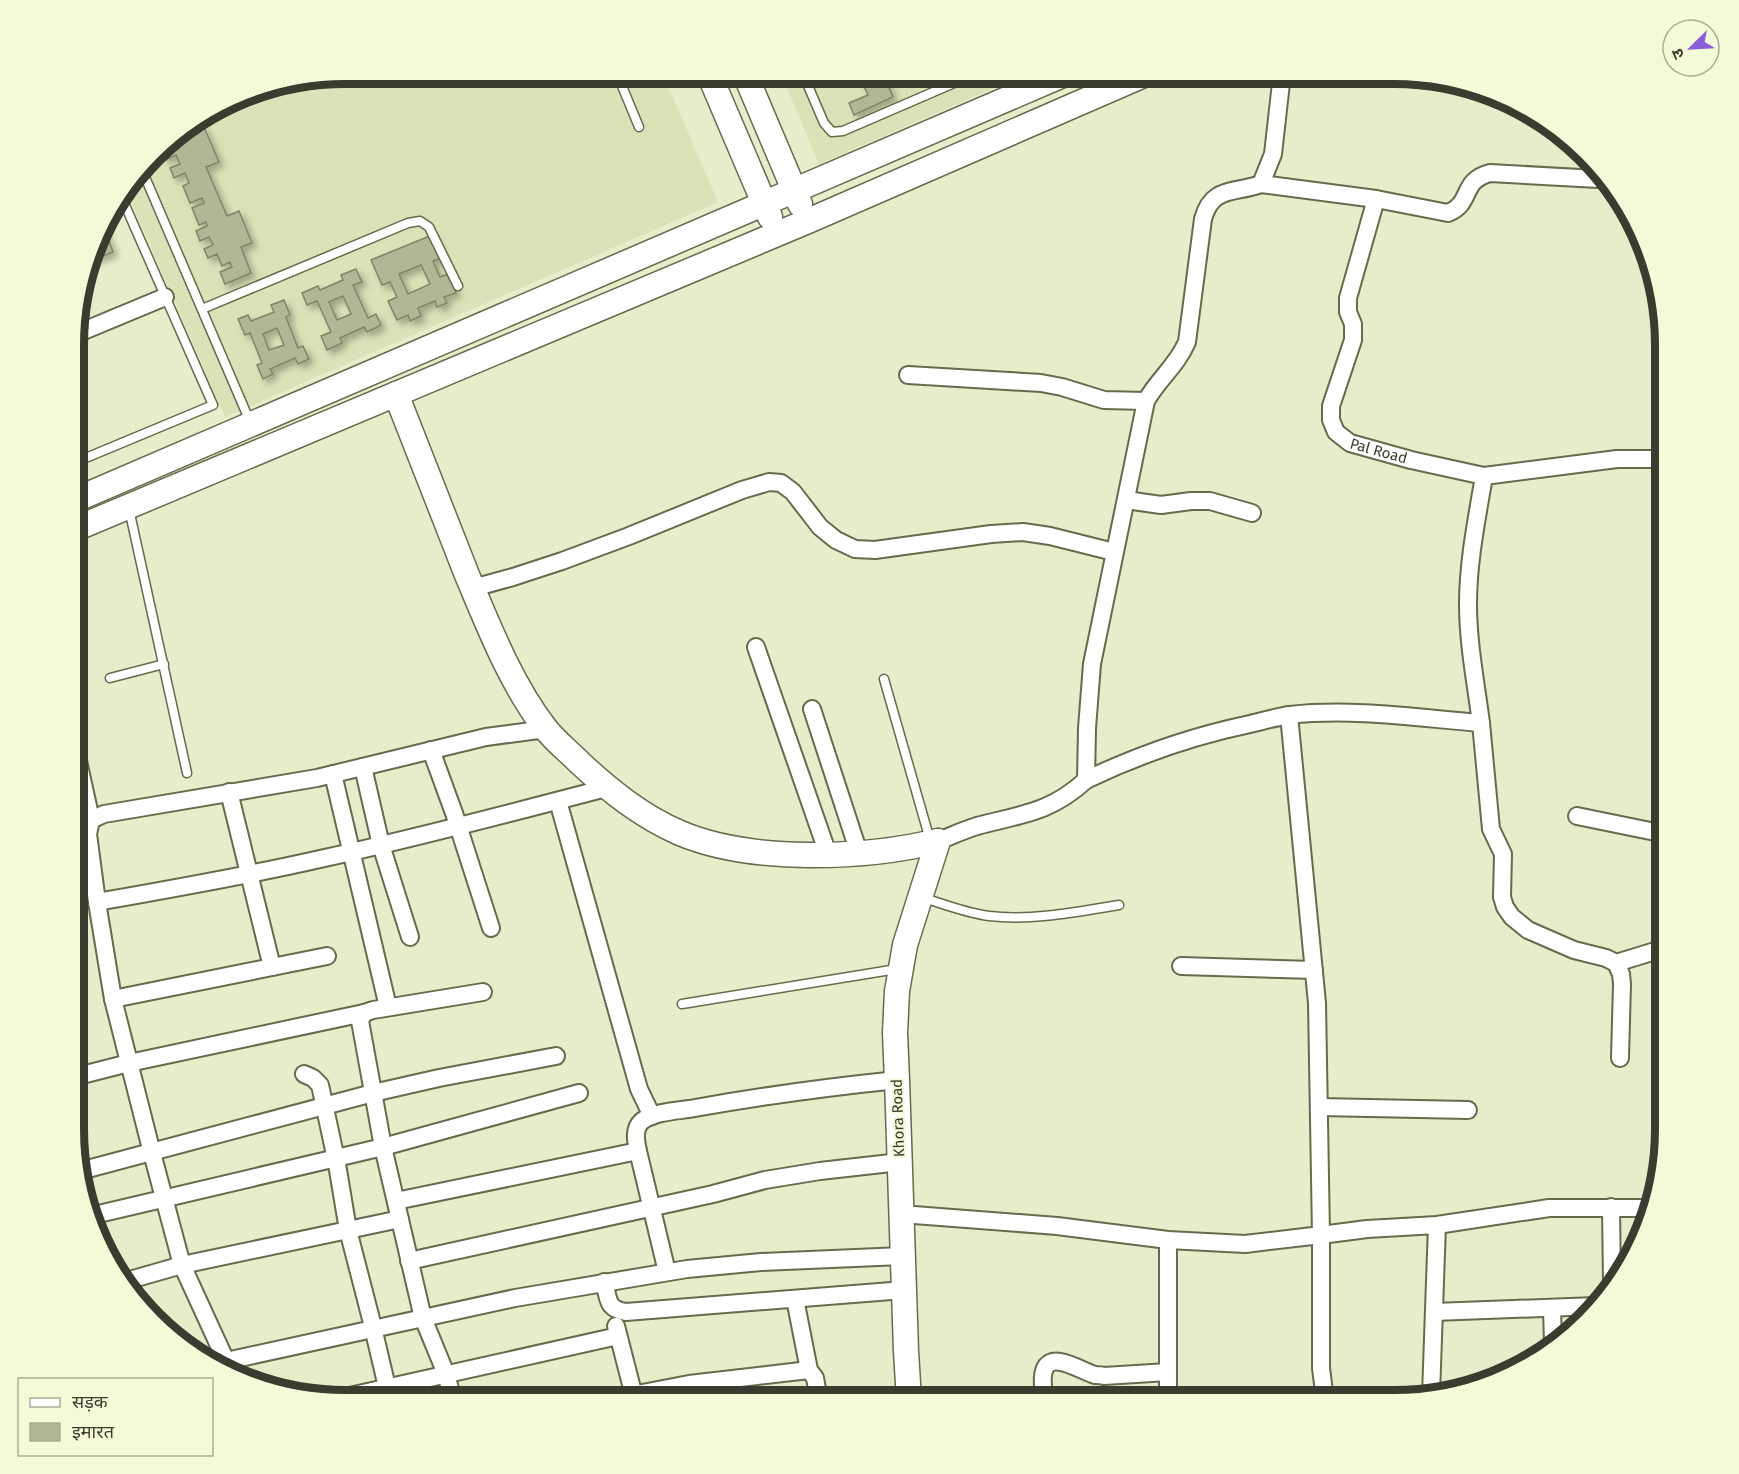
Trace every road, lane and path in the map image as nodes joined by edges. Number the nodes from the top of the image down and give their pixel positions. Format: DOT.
graph roads {
  1 [pos="620,84"];
  2 [pos="713,84"];
  3 [pos="749,84"];
  4 [pos="807,84"];
  5 [pos="952,84"];
  6 [pos="1042,84"];
  7 [pos="1123,84"];
  8 [pos="1281,84"];
  9 [pos="639,127"];
  10 [pos="145,177"];
  11 [pos="1595,179"];
  12 [pos="1261,184"];
  13 [pos="794,190"];
  14 [pos="1376,199"];
  15 [pos="764,203"];
  16 [pos="125,205"];
  17 [pos="808,221"];
  18 [pos="777,233"];
  19 [pos="458,286"];
  20 [pos="165,297"];
  21 [pos="202,309"];
  22 [pos="85,330"];
  23 [pos="908,375"];
  24 [pos="396,394"];
  25 [pos="1146,401"];
  26 [pos="251,424"];
  27 [pos="84,459"];
  28 [pos="1655,459"];
  29 [pos="1484,476"];
  30 [pos="84,496"];
  31 [pos="1126,500"];
  32 [pos="129,507"];
  33 [pos="1252,513"];
  34 [pos="84,526"];
  35 [pos="1114,552"];
  36 [pos="473,588"];
  37 [pos="756,647"];
  38 [pos="164,664"];
  39 [pos="110,678"];
  40 [pos="884,679"];
  41 [pos="812,709"];
  42 [pos="1289,715"];
  43 [pos="1481,723"];
  44 [pos="546,729"];
  45 [pos="431,750"];
  46 [pos="363,767"];
  47 [pos="187,772"];
  48 [pos="333,774"];
  49 [pos="1086,780"];
  50 [pos="84,788"];
  51 [pos="606,788"];
  52 [pos="229,792"];
  53 [pos="558,801"];
  54 [pos="1577,816"];
  55 [pos="91,820"];
  56 [pos="459,826"];
  57 [pos="1655,832"];
  58 [pos="935,842"];
  59 [pos="381,845"];
  60 [pos="351,852"];
  61 [pos="859,853"];
  62 [pos="828,854"];
  63 [pos="249,874"];
  64 [pos="921,897"];
  65 [pos="97,902"];
  66 [pos="1119,905"];
  67 [pos="491,928"];
  68 [pos="410,938"];
  69 [pos="1655,951"];
  70 [pos="327,956"];
  71 [pos="1616,963"];
  72 [pos="1181,966"];
  73 [pos="272,967"];
  74 [pos="900,969"];
  75 [pos="1314,970"];
  76 [pos="483,992"];
  77 [pos="113,999"];
  78 [pos="682,1004"];
  79 [pos="388,1007"];
  80 [pos="364,1013"];
  81 [pos="556,1056"];
  82 [pos="1620,1058"];
  83 [pos="129,1063"];
  84 [pos="84,1074"];
  85 [pos="304,1074"];
  86 [pos="897,1080"];
  87 [pos="373,1093"];
  88 [pos="579,1093"];
  89 [pos="324,1106"];
  90 [pos="1319,1107"];
  91 [pos="1468,1110"];
  92 [pos="652,1116"];
  93 [pos="383,1147"];
  94 [pos="638,1151"];
  95 [pos="152,1153"];
  96 [pos="336,1158"];
  97 [pos="900,1162"];
  98 [pos="87,1169"];
  99 [pos="164,1198"];
  100 [pos="396,1202"];
  101 [pos="651,1207"];
  102 [pos="1611,1207"];
  103 [pos="1643,1208"];
  104 [pos="98,1214"];
  105 [pos="901,1214"];
  106 [pos="400,1219"];
  107 [pos="1437,1225"];
  108 [pos="348,1230"];
  109 [pos="1322,1235"];
  110 [pos="1168,1240"];
  111 [pos="902,1257"];
  112 [pos="410,1261"];
  113 [pos="182,1265"];
  114 [pos="667,1272"];
  115 [pos="1612,1273"];
  116 [pos="132,1279"];
  117 [pos="604,1282"];
  118 [pos="904,1290"];
  119 [pos="795,1299"];
  120 [pos="613,1307"];
  121 [pos="1584,1307"];
  122 [pos="1552,1308"];
  123 [pos="1434,1312"];
  124 [pos="423,1318"];
  125 [pos="373,1329"];
  126 [pos="618,1336"];
  127 [pos="1553,1336"];
  128 [pos="221,1358"];
  129 [pos="232,1364"];
  130 [pos="809,1370"];
  131 [pos="1168,1372"];
  132 [pos="446,1374"];
  133 [pos="387,1387"];
  134 [pos="1431,1387"];
  135 [pos="374,1390"];
  136 [pos="450,1390"];
  137 [pos="632,1390"];
  138 [pos="664,1390"];
  139 [pos="817,1390"];
  140 [pos="909,1390"];
  141 [pos="1044,1390"];
  142 [pos="1168,1390"];
  143 [pos="1323,1390"];
  1 -- 9 [label="lane"];
  2 -- 15 [label="street"];
  3 -- 13 [label="street"];
  4 -- 5 [label="lane"];
  6 -- 13 [label="street"];
  7 -- 17 [label="street"];
  8 -- 12 [label="street"];
  10 -- 21 [label="lane"];
  11 -- 14 [label="street"];
  12 -- 14 [label="street"];
  12 -- 25 [label="street"];
  13 -- 15 [label="street"];
  13 -- 17 [label="street"];
  14 -- 29 [label="street, Pal Road"];
  15 -- 18 [label="street"];
  15 -- 26 [label="street"];
  16 -- 20 [label="lane"];
  17 -- 18 [label="street"];
  18 -- 24 [label="street"];
  19 -- 21 [label="lane"];
  20 -- 22 [label="street"];
  20 -- 27 [label="lane"];
  21 -- 26 [label="lane"];
  23 -- 25 [label="street"];
  24 -- 32 [label="street"];
  24 -- 36 [label="street"];
  25 -- 31 [label="street"];
  26 -- 30 [label="street"];
  28 -- 29 [label="street, Pal Road"];
  29 -- 43 [label="street"];
  31 -- 33 [label="street"];
  31 -- 35 [label="street"];
  32 -- 34 [label="street"];
  32 -- 38 [label="lane"];
  35 -- 36 [label="street"];
  35 -- 49 [label="street"];
  36 -- 44 [label="street"];
  37 -- 62 [label="street"];
  38 -- 39 [label="lane"];
  38 -- 47 [label="lane"];
  40 -- 58 [label="lane"];
  41 -- 61 [label="street"];
  42 -- 43 [label="street"];
  42 -- 49 [label="street"];
  42 -- 75 [label="street"];
  43 -- 71 [label="street"];
  44 -- 45 [label="street"];
  44 -- 51 [label="street"];
  45 -- 46 [label="street"];
  45 -- 56 [label="street"];
  46 -- 48 [label="street"];
  46 -- 59 [label="street"];
  48 -- 52 [label="street"];
  48 -- 60 [label="street"];
  49 -- 58 [label="street"];
  50 -- 55 [label="street"];
  51 -- 53 [label="street"];
  51 -- 62 [label="street"];
  52 -- 55 [label="street"];
  52 -- 63 [label="street"];
  53 -- 56 [label="street"];
  53 -- 92 [label="street"];
  54 -- 57 [label="street"];
  55 -- 65 [label="street"];
  56 -- 59 [label="street"];
  56 -- 67 [label="street"];
  58 -- 61 [label="street"];
  58 -- 64 [label="street, Khora Road"];
  59 -- 60 [label="street"];
  59 -- 68 [label="street"];
  60 -- 63 [label="street"];
  60 -- 79 [label="street"];
  61 -- 62 [label="street"];
  63 -- 65 [label="street"];
  63 -- 73 [label="street"];
  64 -- 66 [label="lane"];
  64 -- 74 [label="street, Khora Road"];
  65 -- 77 [label="street"];
  69 -- 71 [label="street"];
  70 -- 73 [label="street"];
  71 -- 82 [label="street"];
  72 -- 75 [label="street"];
  73 -- 77 [label="street"];
  74 -- 78 [label="lane"];
  74 -- 86 [label="street, Khora Road"];
  75 -- 90 [label="street"];
  76 -- 79 [label="street"];
  77 -- 83 [label="street"];
  79 -- 80 [label="street"];
  80 -- 83 [label="street"];
  80 -- 87 [label="street"];
  81 -- 87 [label="street"];
  83 -- 84 [label="street"];
  83 -- 95 [label="street"];
  85 -- 89 [label="street"];
  86 -- 92 [label="street"];
  86 -- 97 [label="street, Khora Road"];
  87 -- 89 [label="street"];
  87 -- 93 [label="street"];
  88 -- 93 [label="street"];
  89 -- 95 [label="street"];
  89 -- 96 [label="street"];
  90 -- 91 [label="street"];
  90 -- 109 [label="street"];
  92 -- 94 [label="street"];
  93 -- 96 [label="street"];
  93 -- 100 [label="street"];
  94 -- 100 [label="street"];
  94 -- 101 [label="street"];
  95 -- 98 [label="street"];
  95 -- 99 [label="street"];
  96 -- 99 [label="street"];
  96 -- 108 [label="street"];
  97 -- 101 [label="street"];
  97 -- 105 [label="street, Khora Road"];
  99 -- 104 [label="street"];
  99 -- 113 [label="street"];
  100 -- 106 [label="street"];
  101 -- 112 [label="street"];
  101 -- 114 [label="street"];
  102 -- 103 [label="street"];
  102 -- 107 [label="street"];
  102 -- 115 [label="street"];
  105 -- 110 [label="street"];
  105 -- 111 [label="street, Khora Road"];
  106 -- 108 [label="street"];
  106 -- 112 [label="street"];
  107 -- 109 [label="street"];
  107 -- 123 [label="street"];
  108 -- 113 [label="street"];
  108 -- 125 [label="street"];
  109 -- 110 [label="street"];
  109 -- 143 [label="street"];
  110 -- 131 [label="street"];
  111 -- 114 [label="street"];
  111 -- 118 [label="street, Khora Road"];
  112 -- 124 [label="street"];
  113 -- 116 [label="street"];
  113 -- 128 [label="street"];
  114 -- 117 [label="street"];
  117 -- 120 [label="street"];
  117 -- 124 [label="street"];
  118 -- 119 [label="street"];
  118 -- 140 [label="street, Khora Road"];
  119 -- 120 [label="street"];
  119 -- 130 [label="street"];
  120 -- 126 [label="street"];
  121 -- 122 [label="street"];
  122 -- 123 [label="street"];
  122 -- 127 [label="street"];
  123 -- 134 [label="street"];
  124 -- 125 [label="street"];
  124 -- 132 [label="street"];
  125 -- 129 [label="street"];
  125 -- 133 [label="street"];
  126 -- 132 [label="street"];
  126 -- 137 [label="street"];
  130 -- 138 [label="street"];
  130 -- 139 [label="street"];
  131 -- 141 [label="street"];
  131 -- 142 [label="street"];
  132 -- 133 [label="street"];
  132 -- 136 [label="street"];
  133 -- 135 [label="street"];
}
